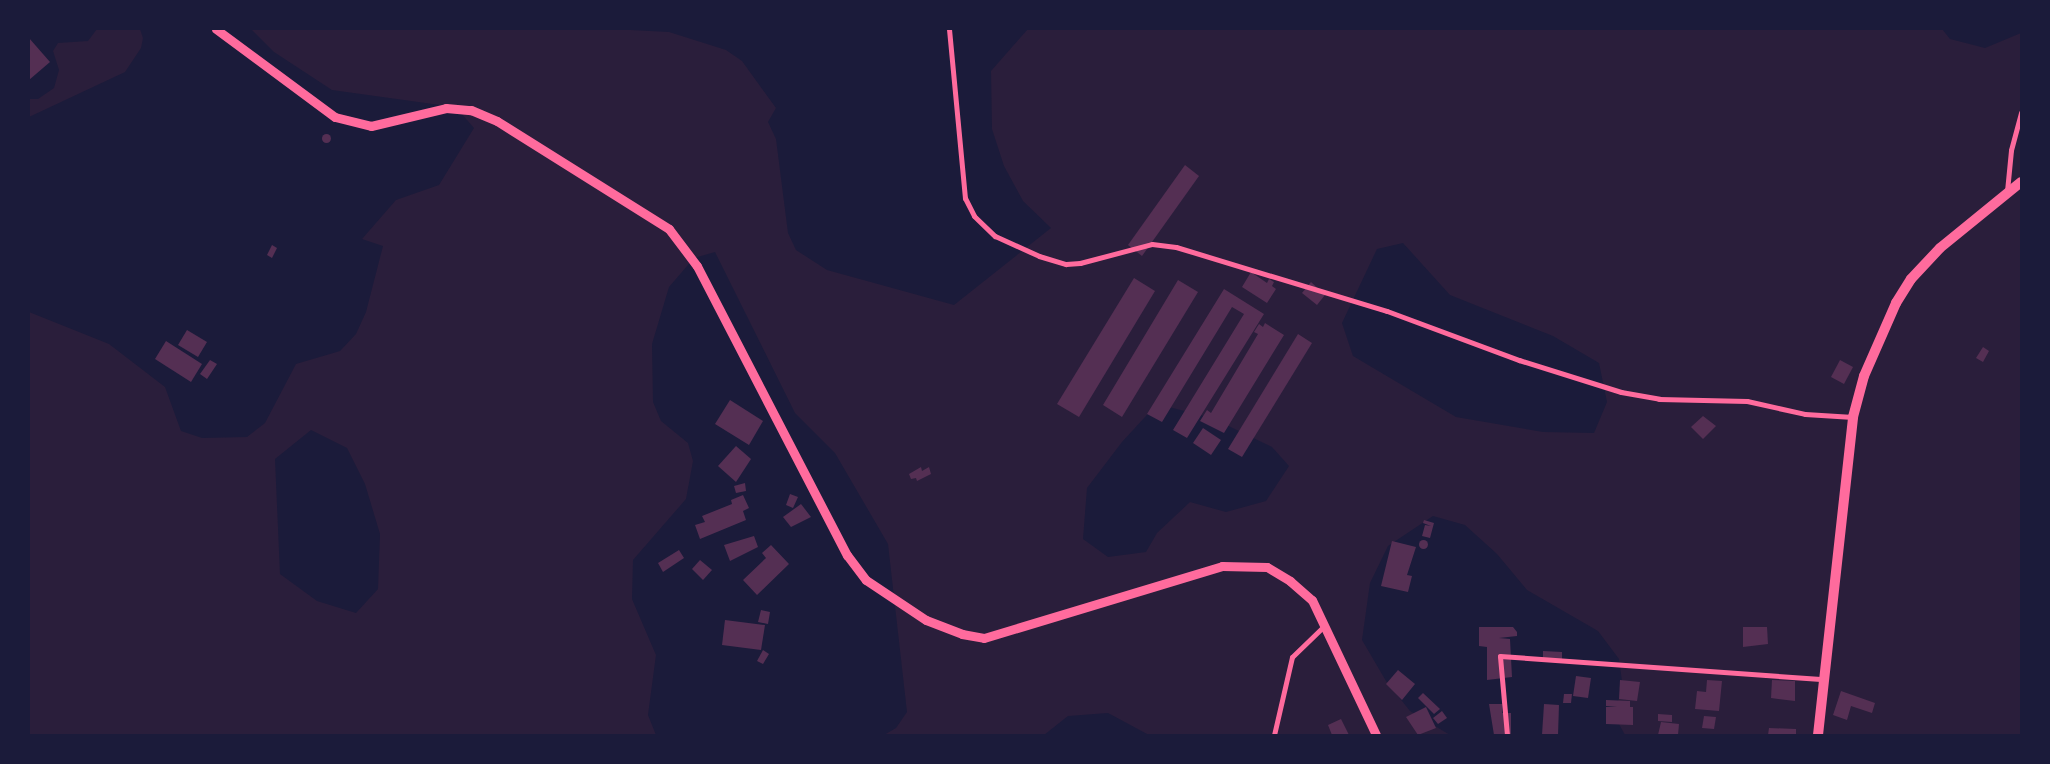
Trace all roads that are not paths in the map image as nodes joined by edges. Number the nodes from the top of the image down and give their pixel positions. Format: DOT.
graph roads {
  1 [pos="216,29"];
  2 [pos="949,29"];
  3 [pos="2021,112"];
  4 [pos="2021,182"];
  5 [pos="2007,192"];
  6 [pos="1853,417"];
  7 [pos="1325,625"];
  8 [pos="1824,679"];
  9 [pos="1274,735"];
  10 [pos="1376,735"];
  11 [pos="1506,735"];
  12 [pos="1818,735"];
  1 -- 7 [label="street"];
  2 -- 6 [label="street"];
  3 -- 5 [label="street"];
  4 -- 5 [label="main road"];
  5 -- 6 [label="main road"];
  6 -- 8 [label="main road"];
  7 -- 9 [label="street"];
  7 -- 10 [label="street"];
  8 -- 11 [label="street"];
  8 -- 12 [label="main road"];
}
